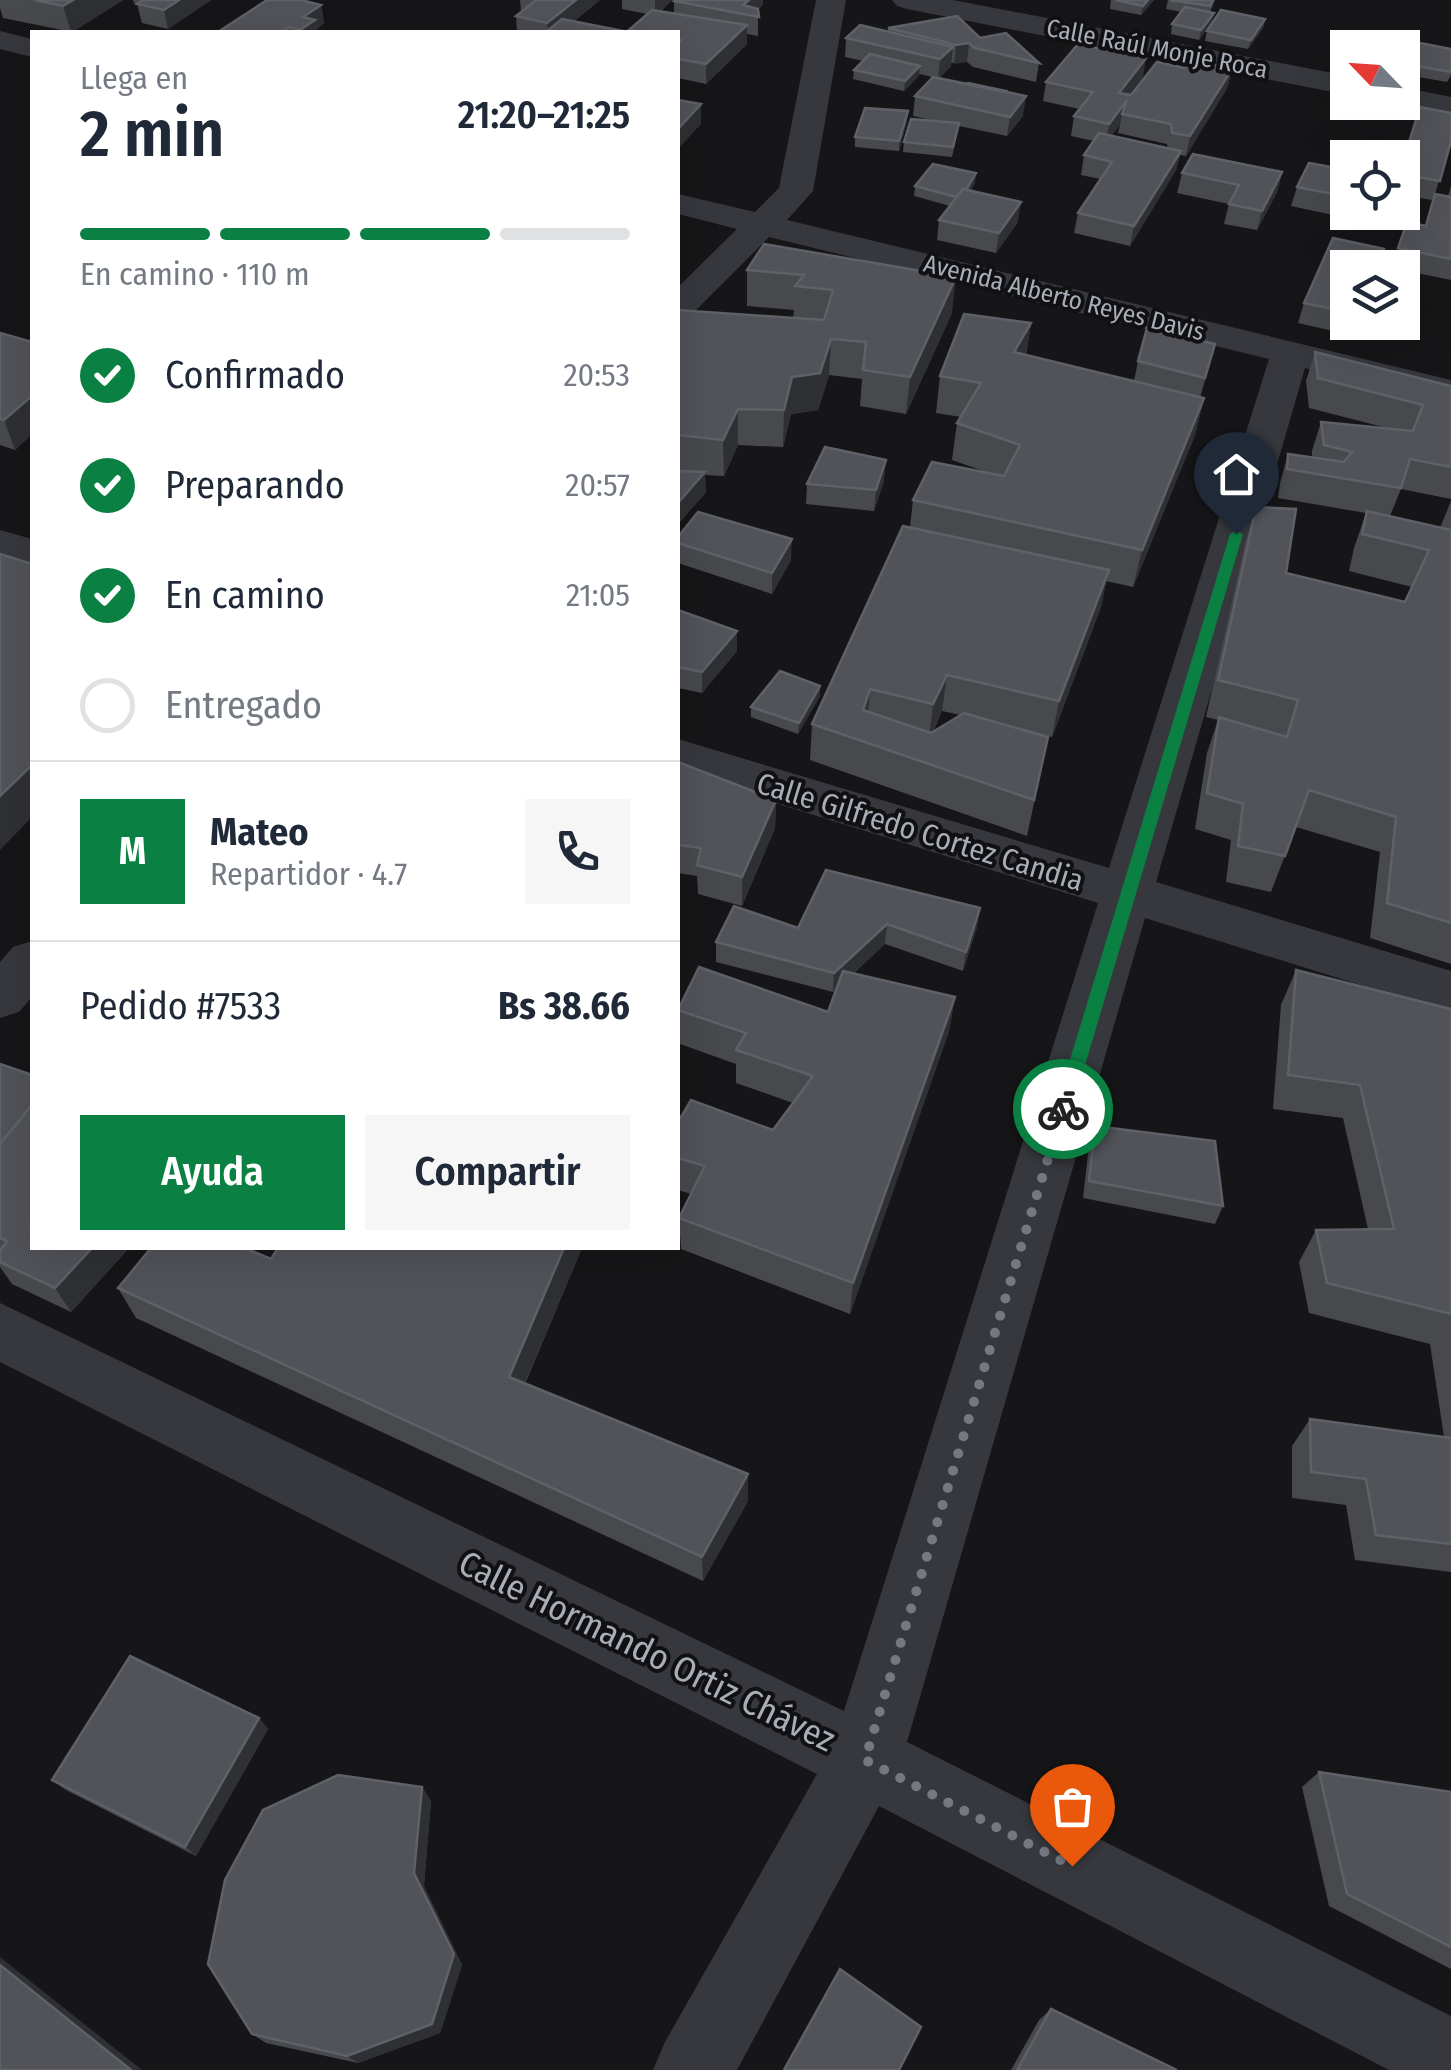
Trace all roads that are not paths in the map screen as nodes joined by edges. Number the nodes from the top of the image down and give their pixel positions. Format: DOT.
graph roads {
  1 [pos="831,0"];
  2 [pos="907,0"];
  3 [pos="0,40"];
  4 [pos="30,48"];
  5 [pos="1330,82"];
  6 [pos="1420,100"];
  7 [pos="1451,106"];
  8 [pos="766,169"];
  9 [pos="680,204"];
  10 [pos="761,224"];
  11 [pos="680,305"];
  12 [pos="1290,352"];
  13 [pos="1451,392"];
  14 [pos="0,543"];
  15 [pos="30,552"];
  16 [pos="680,757"];
  17 [pos="1128,897"];
  18 [pos="30,964"];
  19 [pos="1451,992"];
  20 [pos="0,997"];
  21 [pos="0,1331"];
  22 [pos="865,1760"];
  23 [pos="1451,2059"];
  24 [pos="693,2070"];
  1 -- 10 [label="street"];
  2 -- 5 [label="street, Calle Raúl Monje Roca"];
  3 -- 4 [label="street"];
  6 -- 7 [label="street"];
  8 -- 10 [label="street"];
  9 -- 10 [label="street, Avenida Alberto Reyes Davis"];
  10 -- 11 [label="street"];
  10 -- 12 [label="street, Avenida Alberto Reyes Davis"];
  12 -- 13 [label="street, Avenida Alberto Reyes Davis"];
  12 -- 17 [label="street"];
  14 -- 15 [label="street"];
  16 -- 17 [label="street, Calle Gilfredo Cortez Candia"];
  17 -- 19 [label="street, Calle Gilfredo Cortez Candia"];
  17 -- 22 [label="street"];
  18 -- 20 [label="street"];
  21 -- 22 [label="street, Calle Hormando Ortiz Chávez"];
  22 -- 23 [label="street, Calle Hormando Ortiz Chávez"];
  22 -- 24 [label="street"];
}
